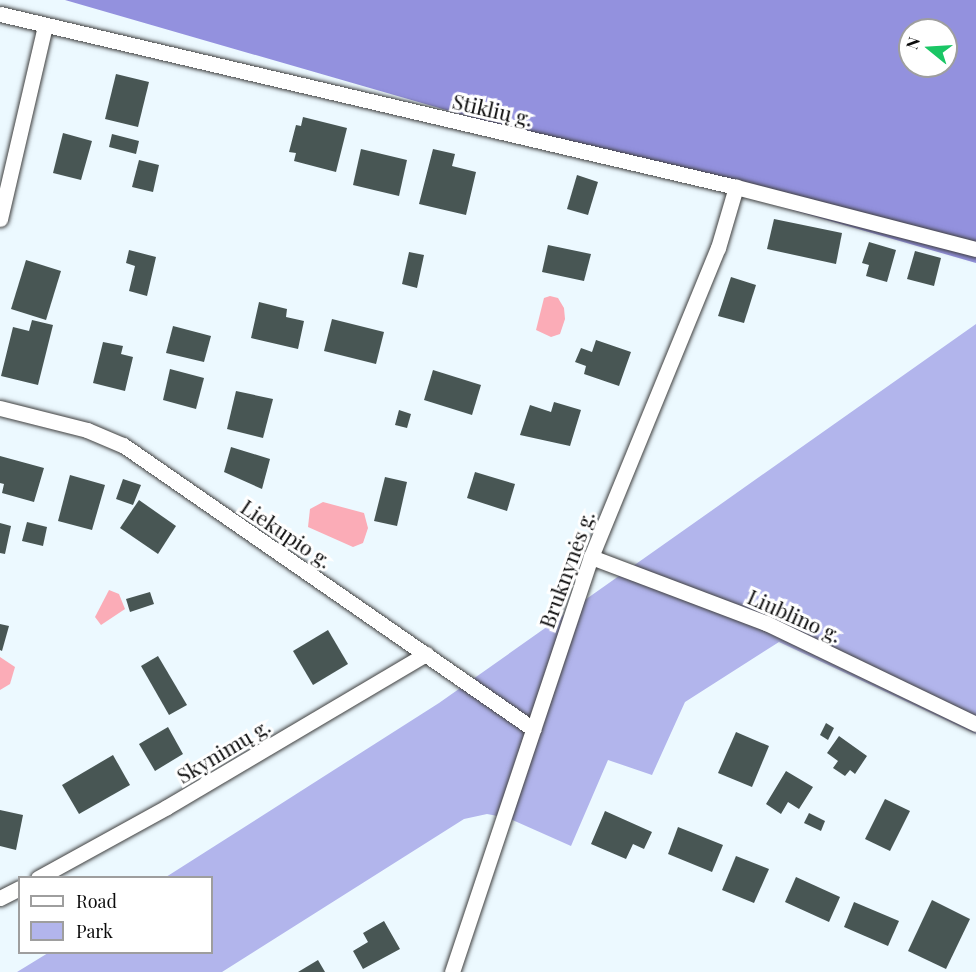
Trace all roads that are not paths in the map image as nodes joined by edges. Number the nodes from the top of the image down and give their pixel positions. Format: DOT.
graph roads {
  1 [pos="0,14"];
  2 [pos="45,26"];
  3 [pos="736,187"];
  4 [pos="0,219"];
  5 [pos="976,249"];
  6 [pos="0,408"];
  7 [pos="591,557"];
  8 [pos="426,654"];
  9 [pos="976,724"];
  10 [pos="533,729"];
  11 [pos="42,876"];
  12 [pos="18,889"];
  13 [pos="0,898"];
  14 [pos="452,972"];
  1 -- 2 [label="street, Stiklių g."];
  2 -- 3 [label="street, Stiklių g."];
  2 -- 4 [label="street"];
  3 -- 5 [label="street, Stiklių g."];
  3 -- 7 [label="street, Bruknynės g."];
  6 -- 8 [label="street, Liekupio g."];
  7 -- 9 [label="street, Liublino g."];
  7 -- 10 [label="street, Bruknynės g."];
  8 -- 10 [label="street, Liekupio g."];
  8 -- 11 [label="street, Skynimų g."];
  10 -- 14 [label="street, Bruknynės g."];
  12 -- 13 [label="street"];
}
